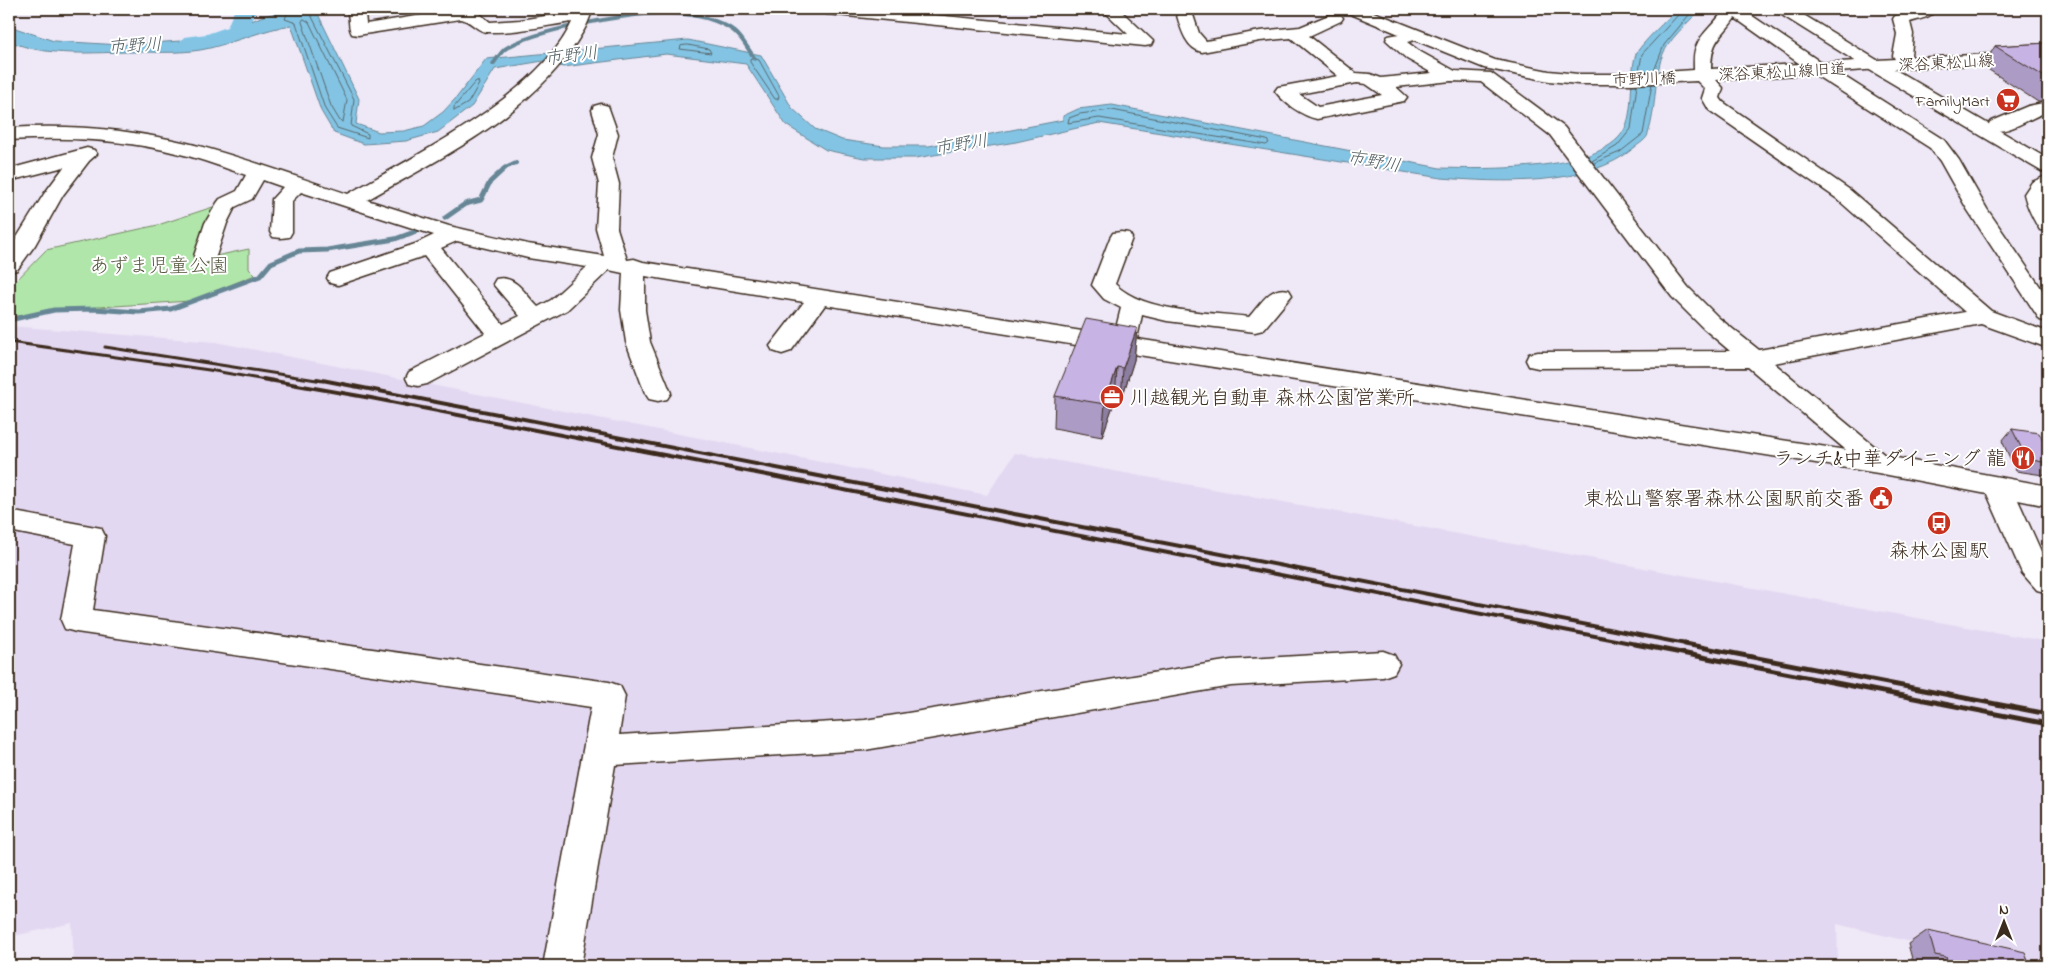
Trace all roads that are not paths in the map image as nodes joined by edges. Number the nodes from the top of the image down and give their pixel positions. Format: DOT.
graph roads {
  1 [pos="354,9"];
  2 [pos="827,9"];
  3 [pos="1110,9"];
  4 [pos="1182,9"];
  5 [pos="1317,9"];
  6 [pos="1732,9"];
  7 [pos="1783,9"];
  8 [pos="1798,9"];
  9 [pos="1927,9"];
  10 [pos="584,12"];
  11 [pos="1360,12"];
  12 [pos="1335,18"];
  13 [pos="1295,33"];
  14 [pos="1415,35"];
  15 [pos="2048,56"];
  16 [pos="1910,63"];
  17 [pos="1881,65"];
  18 [pos="1819,69"];
  19 [pos="1520,71"];
  20 [pos="1451,76"];
  21 [pos="1696,76"];
  22 [pos="1485,77"];
  23 [pos="1352,78"];
  24 [pos="1378,84"];
  25 [pos="2048,107"];
  26 [pos="601,110"];
  27 [pos="1997,126"];
  28 [pos="9,134"];
  29 [pos="118,135"];
  30 [pos="2048,155"];
  31 [pos="82,157"];
  32 [pos="2048,167"];
  33 [pos="257,172"];
  34 [pos="9,175"];
  35 [pos="2048,181"];
  36 [pos="298,185"];
  37 [pos="350,202"];
  38 [pos="2048,225"];
  39 [pos="282,232"];
  40 [pos="454,234"];
  41 [pos="1122,238"];
  42 [pos="16,246"];
  43 [pos="428,246"];
  44 [pos="205,256"];
  45 [pos="619,264"];
  46 [pos="9,265"];
  47 [pos="338,278"];
  48 [pos="504,284"];
  49 [pos="1281,295"];
  50 [pos="820,296"];
  51 [pos="1133,305"];
  52 [pos="2048,315"];
  53 [pos="1983,316"];
  54 [pos="535,318"];
  55 [pos="500,336"];
  56 [pos="2048,340"];
  57 [pos="1124,344"];
  58 [pos="782,346"];
  59 [pos="1754,359"];
  60 [pos="1538,360"];
  61 [pos="418,378"];
  62 [pos="658,393"];
  63 [pos="1878,464"];
  64 [pos="1998,487"];
  65 [pos="2048,496"];
  66 [pos="9,521"];
  67 [pos="2048,582"];
  68 [pos="1384,664"];
  69 [pos="600,751"];
  70 [pos="562,966"];
  1 -- 10 [label="street"];
  2 -- 3 [label="street"];
  4 -- 13 [label="street"];
  5 -- 12 [label="street"];
  6 -- 18 [label="street"];
  6 -- 21 [label="street"];
  7 -- 17 [label="street"];
  8 -- 17 [label="street"];
  9 -- 16 [label="street"];
  10 -- 37 [label="street"];
  11 -- 12 [label="street"];
  11 -- 14 [label="street"];
  12 -- 13 [label="street"];
  13 -- 23 [label="street"];
  14 -- 19 [label="street"];
  14 -- 20 [label="street"];
  15 -- 16 [label="street, 深谷東松山線"];
  16 -- 17 [label="street, 深谷東松山線"];
  17 -- 18 [label="street, 深谷東松山線旧道"];
  17 -- 27 [label="street"];
  17 -- 32 [label="street"];
  18 -- 21 [label="street, 深谷東松山線旧道"];
  18 -- 52 [label="street"];
  19 -- 21 [label="street, 市野川橋"];
  19 -- 22 [label="street"];
  20 -- 22 [label="street"];
  20 -- 24 [label="street"];
  21 -- 53 [label="street"];
  22 -- 59 [label="street"];
  23 -- 24 [label="street"];
  23 -- 24 [label="street"];
  25 -- 27 [label="street"];
  26 -- 45 [label="street"];
  27 -- 30 [label="street"];
  28 -- 29 [label="street"];
  29 -- 31 [label="street"];
  29 -- 33 [label="street"];
  31 -- 34 [label="street"];
  31 -- 42 [label="street"];
  33 -- 36 [label="street"];
  33 -- 44 [label="street"];
  35 -- 38 [label="street"];
  36 -- 37 [label="street"];
  36 -- 39 [label="street"];
  37 -- 40 [label="street"];
  40 -- 43 [label="street"];
  40 -- 45 [label="street"];
  41 -- 51 [label="street"];
  42 -- 46 [label="street"];
  43 -- 47 [label="street"];
  43 -- 55 [label="street"];
  45 -- 50 [label="street"];
  45 -- 54 [label="street"];
  45 -- 62 [label="street"];
  48 -- 54 [label="street"];
  49 -- 51 [label="street"];
  50 -- 57 [label="street"];
  50 -- 58 [label="street"];
  51 -- 57 [label="street"];
  53 -- 56 [label="street"];
  53 -- 59 [label="street"];
  54 -- 55 [label="street"];
  55 -- 61 [label="street"];
  57 -- 63 [label="street"];
  59 -- 60 [label="street"];
  59 -- 63 [label="street"];
  63 -- 64 [label="street"];
  64 -- 65 [label="street"];
  64 -- 67 [label="street"];
  66 -- 69 [label="street"];
  68 -- 69 [label="street"];
  69 -- 70 [label="street"];
}
